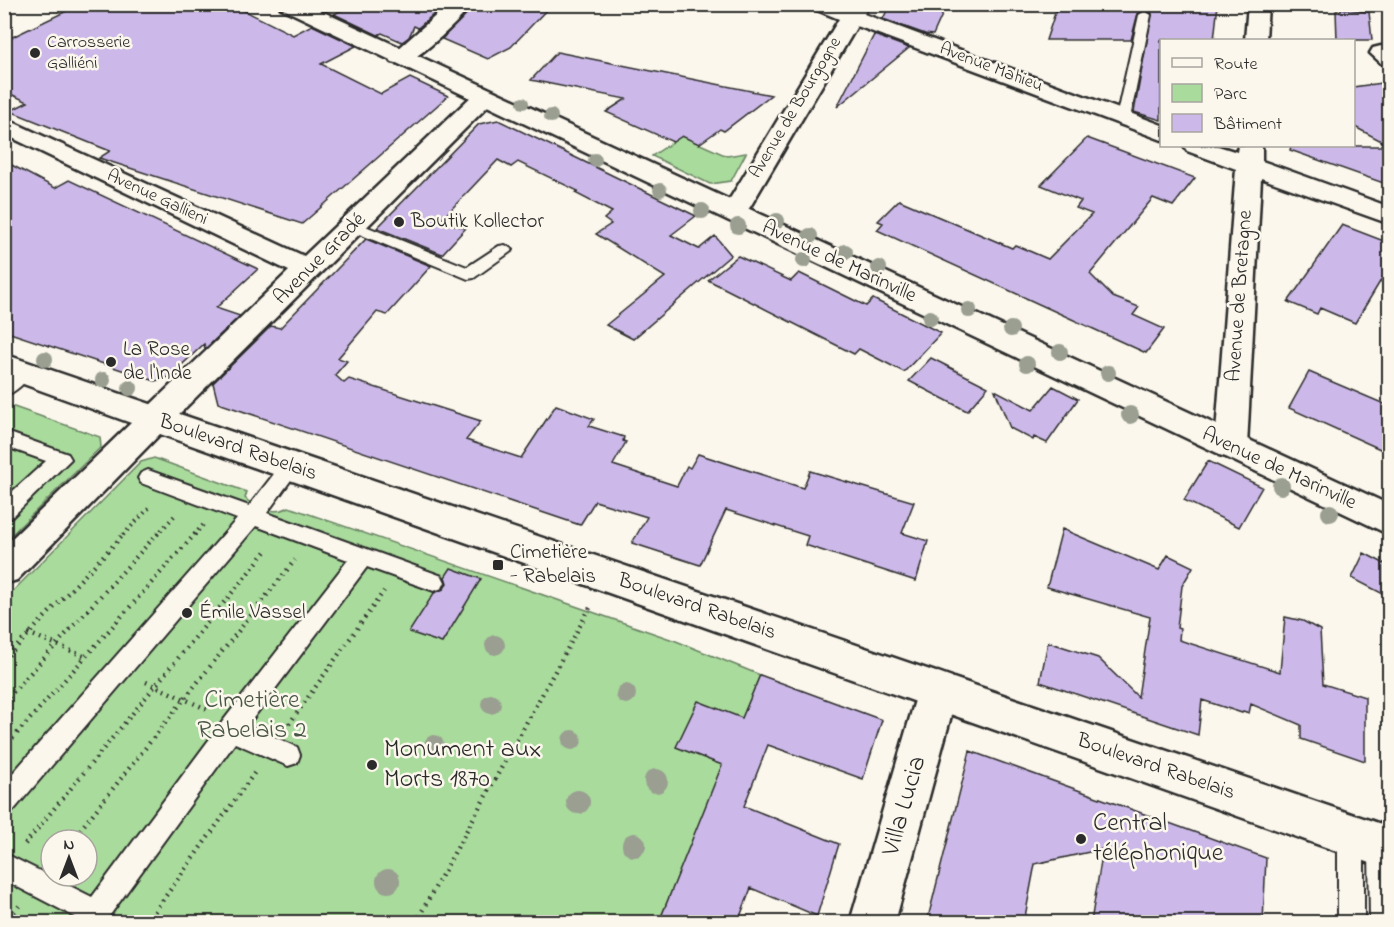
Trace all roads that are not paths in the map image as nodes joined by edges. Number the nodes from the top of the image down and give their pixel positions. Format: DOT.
graph roads {
  1 [pos="288,4"];
  2 [pos="462,4"];
  3 [pos="819,4"];
  4 [pos="1258,4"];
  5 [pos="856,10"];
  6 [pos="1145,15"];
  7 [pos="1256,39"];
  8 [pos="400,57"];
  9 [pos="484,96"];
  10 [pos="1123,118"];
  11 [pos="4,125"];
  12 [pos="1160,133"];
  13 [pos="1202,147"];
  14 [pos="1249,155"];
  15 [pos="732,211"];
  16 [pos="1389,216"];
  17 [pos="353,226"];
  18 [pos="505,250"];
  19 [pos="310,270"];
  20 [pos="11,376"];
  21 [pos="154,419"];
  22 [pos="4,438"];
  23 [pos="1231,446"];
  24 [pos="291,466"];
  25 [pos="148,478"];
  26 [pos="4,512"];
  27 [pos="250,515"];
  28 [pos="1389,521"];
  29 [pos="363,556"];
  30 [pos="4,569"];
  31 [pos="434,582"];
  32 [pos="938,690"];
  33 [pos="222,721"];
  34 [pos="288,755"];
  35 [pos="4,802"];
  36 [pos="1374,843"];
  37 [pos="5,867"];
  38 [pos="93,918"];
  39 [pos="872,922"];
  40 [pos="1351,922"];
  41 [pos="1383,922"];
  1 -- 8 [label="street, Avenue de Marinville"];
  2 -- 8 [label="street"];
  3 -- 5 [label="street, Avenue Mahieu"];
  4 -- 7 [label="street"];
  5 -- 10 [label="street, Avenue Mahieu"];
  5 -- 15 [label="street, Avenue de Bourgogne"];
  6 -- 10 [label="lane"];
  8 -- 9 [label="street, Avenue de Marinville"];
  9 -- 15 [label="street, Avenue de Marinville"];
  9 -- 17 [label="street, Avenue Gradé"];
  10 -- 12 [label="street, Avenue Mahieu"];
  11 -- 19 [label="street, Avenue Gallieni"];
  13 -- 14 [label="street"];
  14 -- 16 [label="street"];
  14 -- 23 [label="street, Avenue de Bretagne"];
  15 -- 23 [label="street, Avenue de Marinville"];
  17 -- 18 [label="lane"];
  17 -- 19 [label="street, Avenue Gradé"];
  19 -- 21 [label="street, Avenue Gradé"];
  20 -- 21 [label="street, Boulevard Rabelais"];
  21 -- 24 [label="street, Boulevard Rabelais"];
  21 -- 30 [label="street, Avenue Gradé"];
  22 -- 26 [label="lane"];
  23 -- 28 [label="street, Avenue de Marinville"];
  24 -- 27 [label="lane"];
  24 -- 32 [label="street, Boulevard Rabelais"];
  25 -- 27 [label="lane"];
  27 -- 29 [label="lane"];
  27 -- 35 [label="lane"];
  29 -- 31 [label="lane"];
  29 -- 33 [label="lane"];
  32 -- 36 [label="street, Boulevard Rabelais"];
  32 -- 39 [label="street, Villa Lucia"];
  33 -- 34 [label="lane"];
  33 -- 38 [label="lane"];
  36 -- 40 [label="lane"];
  36 -- 41 [label="lane"];
  37 -- 38 [label="lane"];
}
